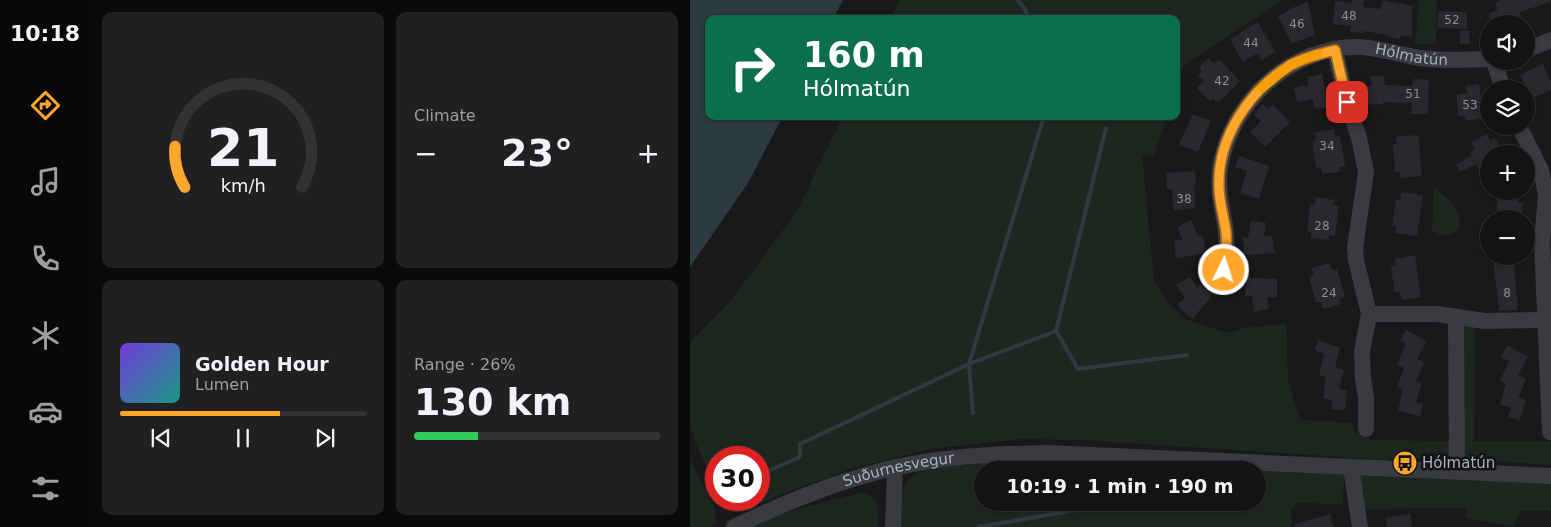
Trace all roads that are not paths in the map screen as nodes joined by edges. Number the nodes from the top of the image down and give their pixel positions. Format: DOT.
graph roads {
  1 [pos="1551,40"];
  2 [pos="1535,46"];
  3 [pos="1335,50"];
  4 [pos="1480,59"];
  5 [pos="1524,135"];
  6 [pos="1224,270"];
  7 [pos="1369,314"];
  8 [pos="1456,317"];
  9 [pos="1545,320"];
  10 [pos="1366,429"];
  11 [pos="1550,432"];
  12 [pos="894,468"];
  13 [pos="1351,468"];
  14 [pos="1457,472"];
  15 [pos="1551,476"];
  16 [pos="734,527"];
  17 [pos="894,527"];
  18 [pos="1360,527"];
  1 -- 2 [label="street"];
  3 -- 4 [label="street, Hólmatún"];
  3 -- 6 [label="street, Hólmatún"];
  3 -- 7 [label="street"];
  5 -- 9 [label="street"];
  7 -- 8 [label="street"];
  7 -- 10 [label="street"];
  8 -- 9 [label="street"];
  8 -- 14 [label="street"];
  9 -- 11 [label="street"];
  12 -- 13 [label="street, Suðurnesvegur"];
  12 -- 16 [label="street, Suðurnesvegur"];
  12 -- 17 [label="street"];
  13 -- 14 [label="street, Suðurnesvegur"];
  13 -- 18 [label="street"];
  14 -- 15 [label="street, Suðurnesvegur"];
}
